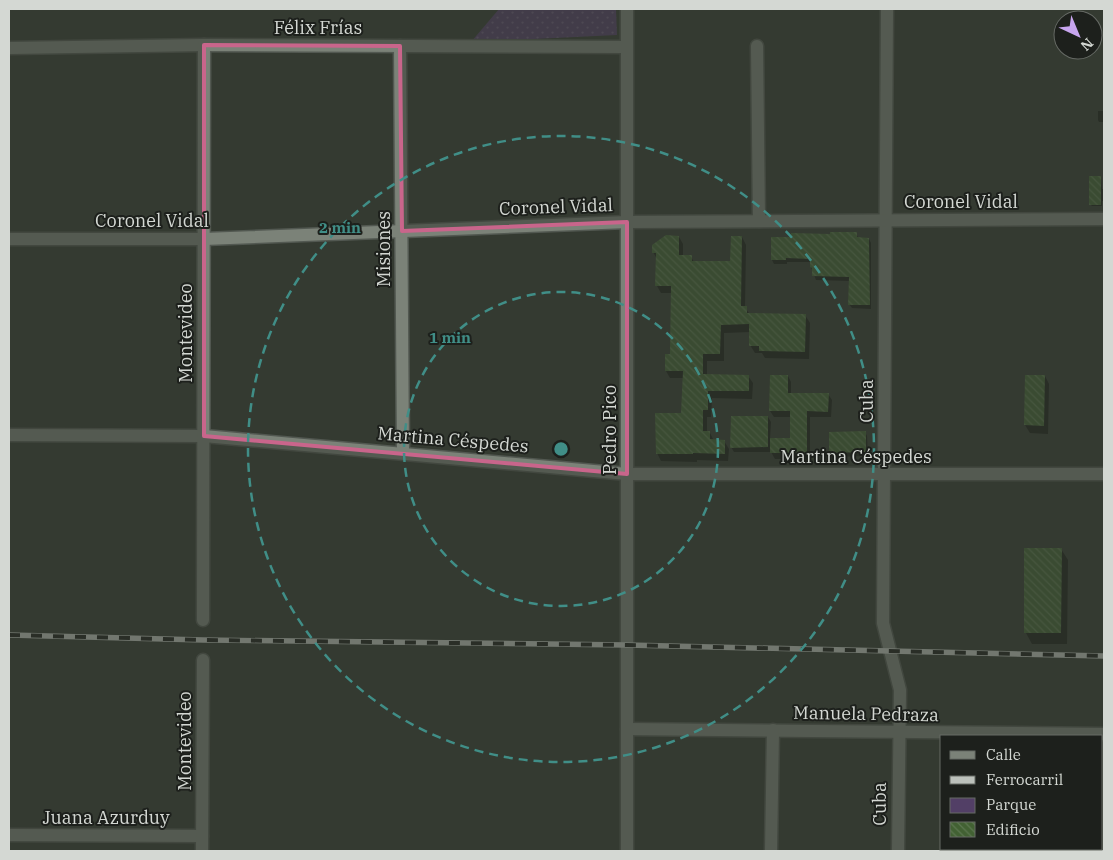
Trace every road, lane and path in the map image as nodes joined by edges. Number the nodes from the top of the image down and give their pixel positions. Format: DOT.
graph roads {
  1 [pos="627,9"];
  2 [pos="887,9"];
  3 [pos="204,45"];
  4 [pos="400,46"];
  5 [pos="757,46"];
  6 [pos="626,47"];
  7 [pos="9,48"];
  8 [pos="1104,219"];
  9 [pos="886,220"];
  10 [pos="759,221"];
  11 [pos="627,222"];
  12 [pos="402,231"];
  13 [pos="9,239"];
  14 [pos="204,239"];
  15 [pos="9,435"];
  16 [pos="204,436"];
  17 [pos="403,452"];
  18 [pos="627,474"];
  19 [pos="884,474"];
  20 [pos="1104,474"];
  21 [pos="203,620"];
  22 [pos="203,660"];
  23 [pos="627,729"];
  24 [pos="773,730"];
  25 [pos="898,732"];
  26 [pos="1104,734"];
  27 [pos="1044,735"];
  28 [pos="9,835"];
  29 [pos="202,836"];
  30 [pos="202,851"];
  31 [pos="627,851"];
  32 [pos="771,851"];
  33 [pos="898,851"];
  1 -- 6 [label="street, Pedro Pico"];
  2 -- 9 [label="street, Cuba"];
  3 -- 4 [label="street, Félix Frías"];
  3 -- 7 [label="street, Félix Frías"];
  3 -- 14 [label="street, Montevideo"];
  4 -- 6 [label="street, Félix Frías"];
  4 -- 12 [label="street, Misiones"];
  5 -- 10 [label="street"];
  6 -- 11 [label="street, Pedro Pico"];
  8 -- 9 [label="street, Coronel Vidal"];
  9 -- 10 [label="street, Coronel Vidal"];
  9 -- 19 [label="street, Cuba"];
  10 -- 11 [label="street, Coronel Vidal"];
  11 -- 12 [label="street, Coronel Vidal"];
  11 -- 18 [label="street, Pedro Pico"];
  12 -- 14 [label="street, Coronel Vidal"];
  12 -- 17 [label="street, Misiones"];
  13 -- 14 [label="street, Coronel Vidal"];
  14 -- 16 [label="street, Montevideo"];
  15 -- 16 [label="street, Martina Céspedes"];
  16 -- 17 [label="street, Martina Céspedes"];
  16 -- 21 [label="street, Montevideo"];
  17 -- 18 [label="street, Martina Céspedes"];
  18 -- 19 [label="street, Martina Céspedes"];
  18 -- 23 [label="street, Pedro Pico"];
  19 -- 20 [label="street, Martina Céspedes"];
  19 -- 25 [label="street, Cuba"];
  22 -- 29 [label="street, Montevideo"];
  23 -- 24 [label="street, Manuela Pedraza"];
  23 -- 31 [label="street, Pedro Pico"];
  24 -- 25 [label="street, Manuela Pedraza"];
  24 -- 32 [label="street"];
  25 -- 27 [label="street, Manuela Pedraza"];
  25 -- 33 [label="street, Cuba"];
  26 -- 27 [label="street, Manuela Pedraza"];
  28 -- 29 [label="street, Juana Azurduy"];
  29 -- 30 [label="street, Montevideo"];
}
